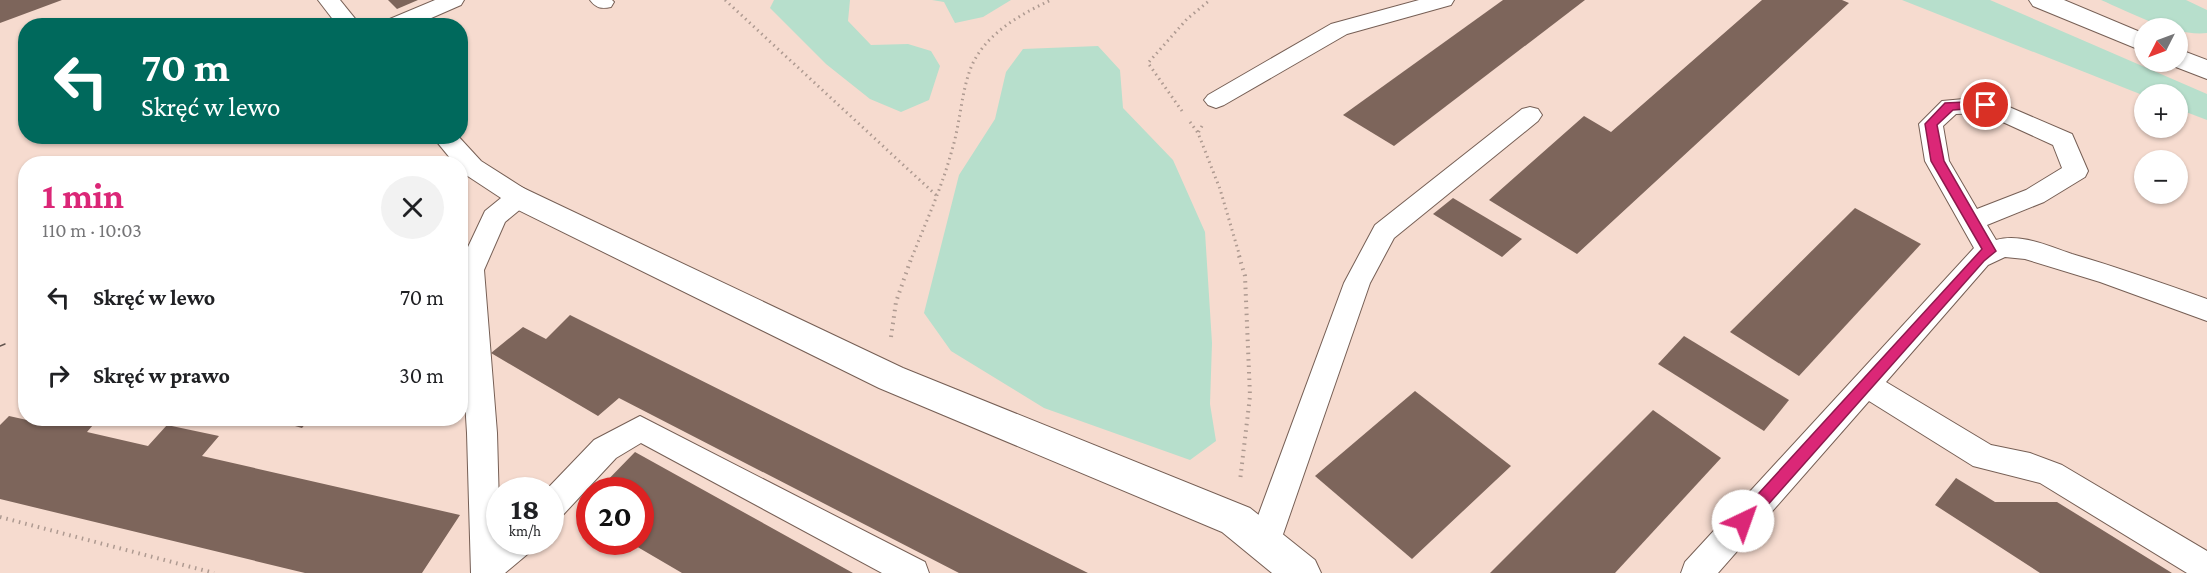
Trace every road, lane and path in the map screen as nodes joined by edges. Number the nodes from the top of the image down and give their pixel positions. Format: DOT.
graph roads {
  1 [pos="329,0"];
  2 [pos="453,0"];
  3 [pos="725,0"];
  4 [pos="1051,0"];
  5 [pos="1210,0"];
  6 [pos="1443,0"];
  7 [pos="2042,0"];
  8 [pos="344,18"];
  9 [pos="411,18"];
  10 [pos="2134,39"];
  11 [pos="2188,61"];
  12 [pos="2207,70"];
  13 [pos="1216,100"];
  14 [pos="1530,115"];
  15 [pos="1198,133"];
  16 [pos="451,144"];
  17 [pos="463,156"];
  18 [pos="468,162"];
  19 [pos="937,196"];
  20 [pos="519,197"];
  21 [pos="1972,220"];
  22 [pos="1989,251"];
  23 [pos="2203,302"];
  24 [pos="891,378"];
  25 [pos="1866,384"];
  26 [pos="564,492"];
  27 [pos="0,516"];
  28 [pos="1250,531"];
  29 [pos="505,555"];
  30 [pos="2207,568"];
  31 [pos="488,570"];
  32 [pos="214,573"];
  33 [pos="914,573"];
  34 [pos="1301,573"];
  35 [pos="1697,573"];
  1 -- 8 [label="lane"];
  2 -- 9 [label="lane"];
  3 -- 19 [label="path"];
  4 -- 19 [label="path"];
  5 -- 15 [label="path"];
  6 -- 13 [label="lane"];
  7 -- 10 [label="street"];
  11 -- 12 [label="street"];
  13 -- 15 [label="path"];
  14 -- 28 [label="lane"];
  15 -- 28 [label="path"];
  16 -- 17 [label="lane"];
  18 -- 20 [label="lane"];
  19 -- 24 [label="path"];
  20 -- 24 [label="street"];
  20 -- 31 [label="lane"];
  21 -- 21 [label="lane"];
  21 -- 22 [label="lane"];
  22 -- 23 [label="lane"];
  22 -- 25 [label="lane"];
  24 -- 28 [label="street"];
  25 -- 30 [label="lane"];
  25 -- 35 [label="lane"];
  26 -- 33 [label="lane"];
  27 -- 32 [label="path"];
  28 -- 34 [label="street"];
  29 -- 31 [label="lane"];
}
